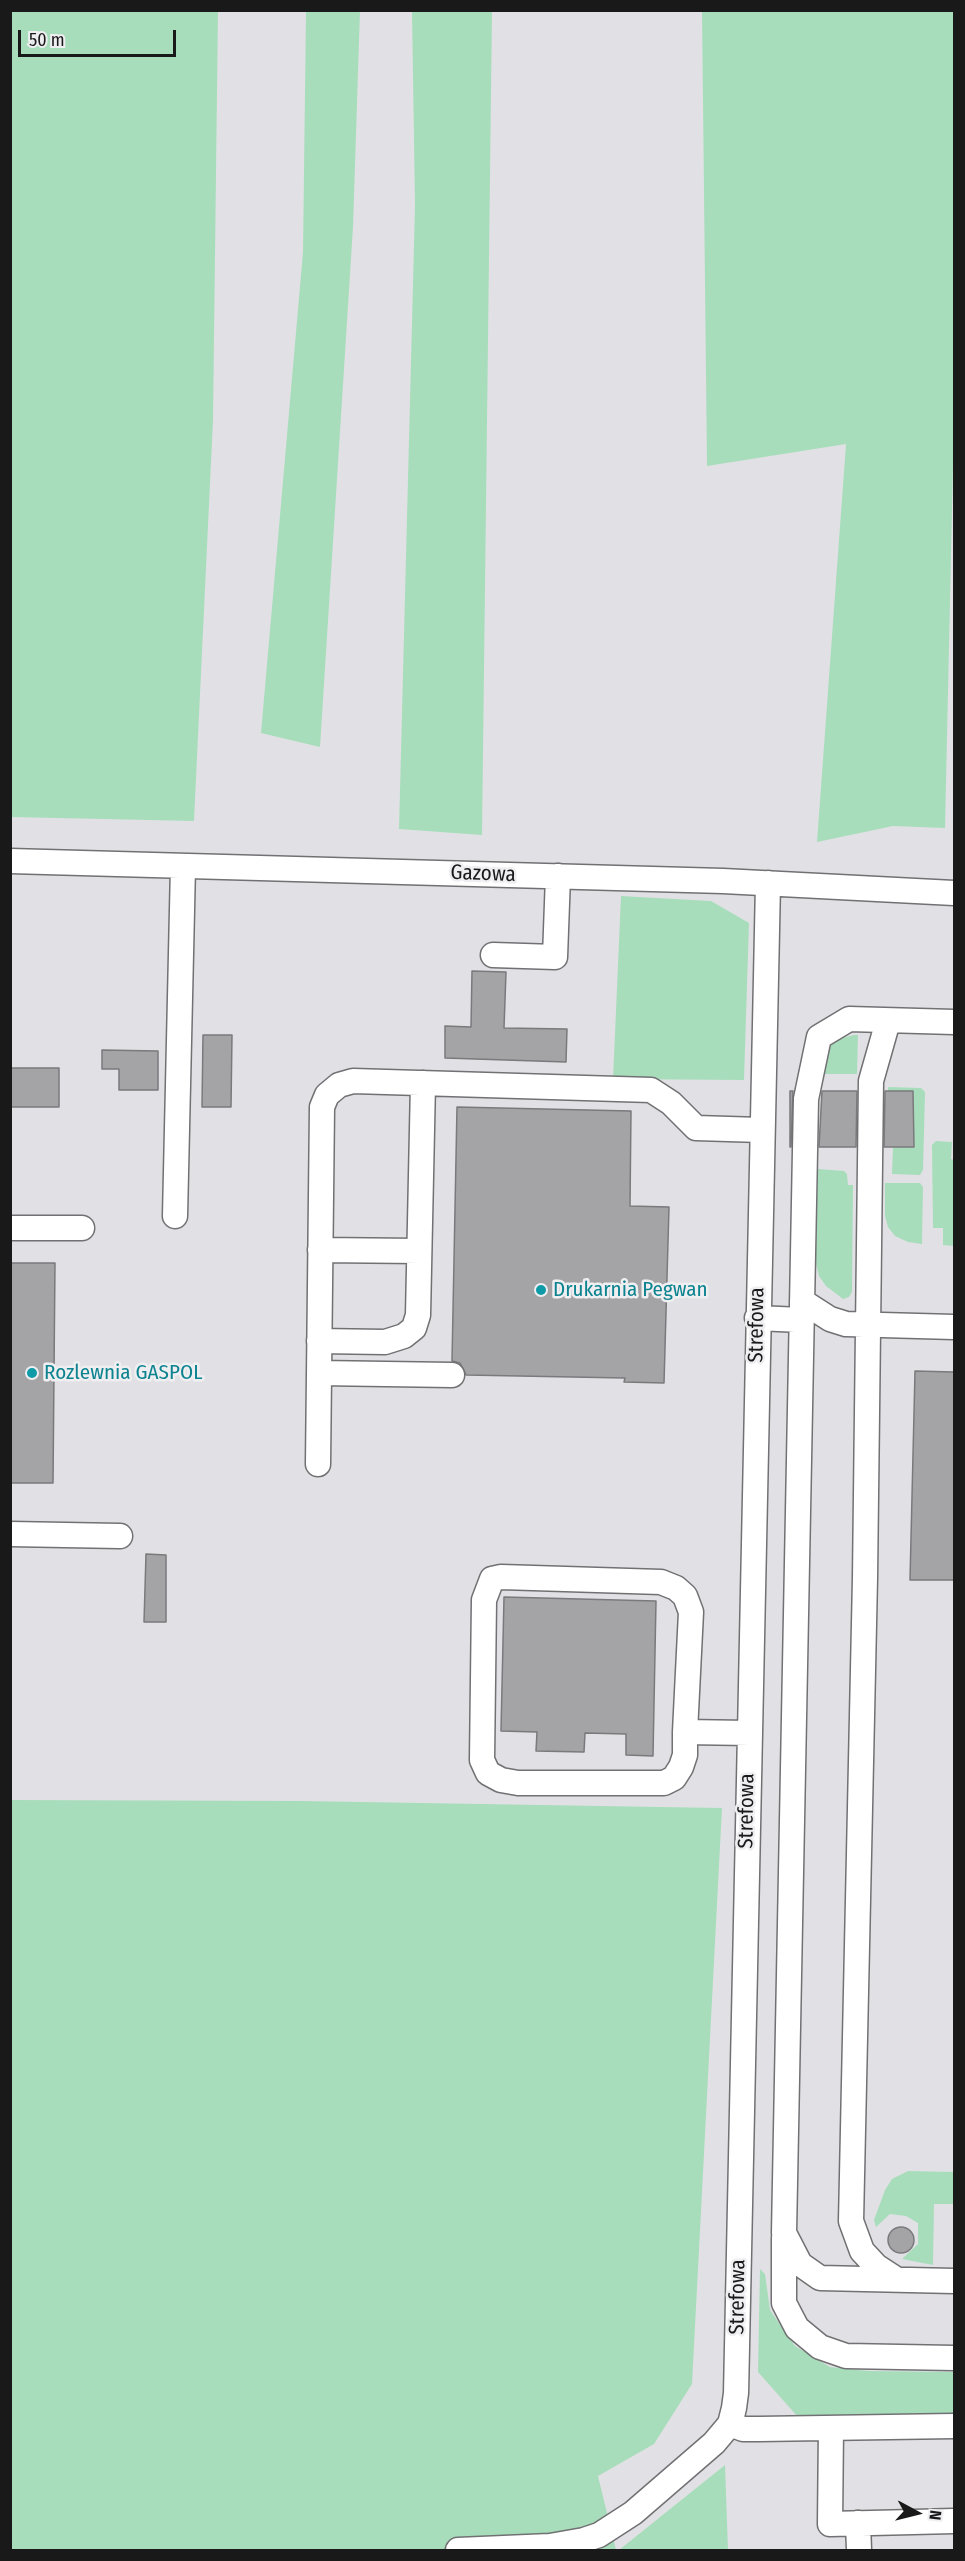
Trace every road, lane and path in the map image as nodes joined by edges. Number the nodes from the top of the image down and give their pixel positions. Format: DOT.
graph roads {
  1 [pos="10,861"];
  2 [pos="183,866"];
  3 [pos="558,876"];
  4 [pos="768,883"];
  5 [pos="954,893"];
  6 [pos="493,955"];
  7 [pos="950,1018"];
  8 [pos="888,1021"];
  9 [pos="423,1083"];
  10 [pos="761,1130"];
  11 [pos="175,1216"];
  12 [pos="10,1228"];
  13 [pos="82,1228"];
  14 [pos="320,1250"];
  15 [pos="419,1251"];
  16 [pos="802,1311"];
  17 [pos="757,1318"];
  18 [pos="869,1325"];
  19 [pos="954,1327"];
  20 [pos="319,1341"];
  21 [pos="319,1372"];
  22 [pos="452,1375"];
  23 [pos="318,1464"];
  24 [pos="10,1534"];
  25 [pos="120,1536"];
  26 [pos="685,1732"];
  27 [pos="749,1733"];
  28 [pos="784,2233"];
  29 [pos="896,2279"];
  30 [pos="954,2281"];
  31 [pos="954,2358"];
  32 [pos="730,2424"];
  33 [pos="954,2426"];
  34 [pos="831,2428"];
  35 [pos="954,2521"];
  36 [pos="858,2523"];
  37 [pos="458,2550"];
  38 [pos="859,2550"];
  1 -- 2 [label="street, Gazowa"];
  2 -- 3 [label="street, Gazowa"];
  2 -- 11 [label="street"];
  3 -- 4 [label="street, Gazowa"];
  3 -- 6 [label="street"];
  4 -- 5 [label="street, Gazowa"];
  4 -- 10 [label="street, Strefowa"];
  7 -- 8 [label="street"];
  8 -- 16 [label="street"];
  8 -- 18 [label="street"];
  9 -- 10 [label="street"];
  9 -- 14 [label="street"];
  9 -- 15 [label="street"];
  10 -- 17 [label="street, Strefowa"];
  12 -- 13 [label="street"];
  14 -- 15 [label="street"];
  14 -- 20 [label="street"];
  15 -- 20 [label="street"];
  16 -- 17 [label="street"];
  16 -- 18 [label="street"];
  16 -- 28 [label="street"];
  17 -- 27 [label="street, Strefowa"];
  18 -- 19 [label="street"];
  18 -- 29 [label="street"];
  20 -- 21 [label="street"];
  21 -- 22 [label="street"];
  21 -- 23 [label="street"];
  24 -- 25 [label="street"];
  26 -- 26 [label="street"];
  26 -- 27 [label="street"];
  27 -- 32 [label="street, Strefowa"];
  28 -- 29 [label="street"];
  28 -- 31 [label="street"];
  29 -- 30 [label="street"];
  32 -- 34 [label="street"];
  32 -- 37 [label="street"];
  33 -- 34 [label="street"];
  34 -- 36 [label="street"];
  35 -- 36 [label="street"];
  36 -- 38 [label="street"];
}
